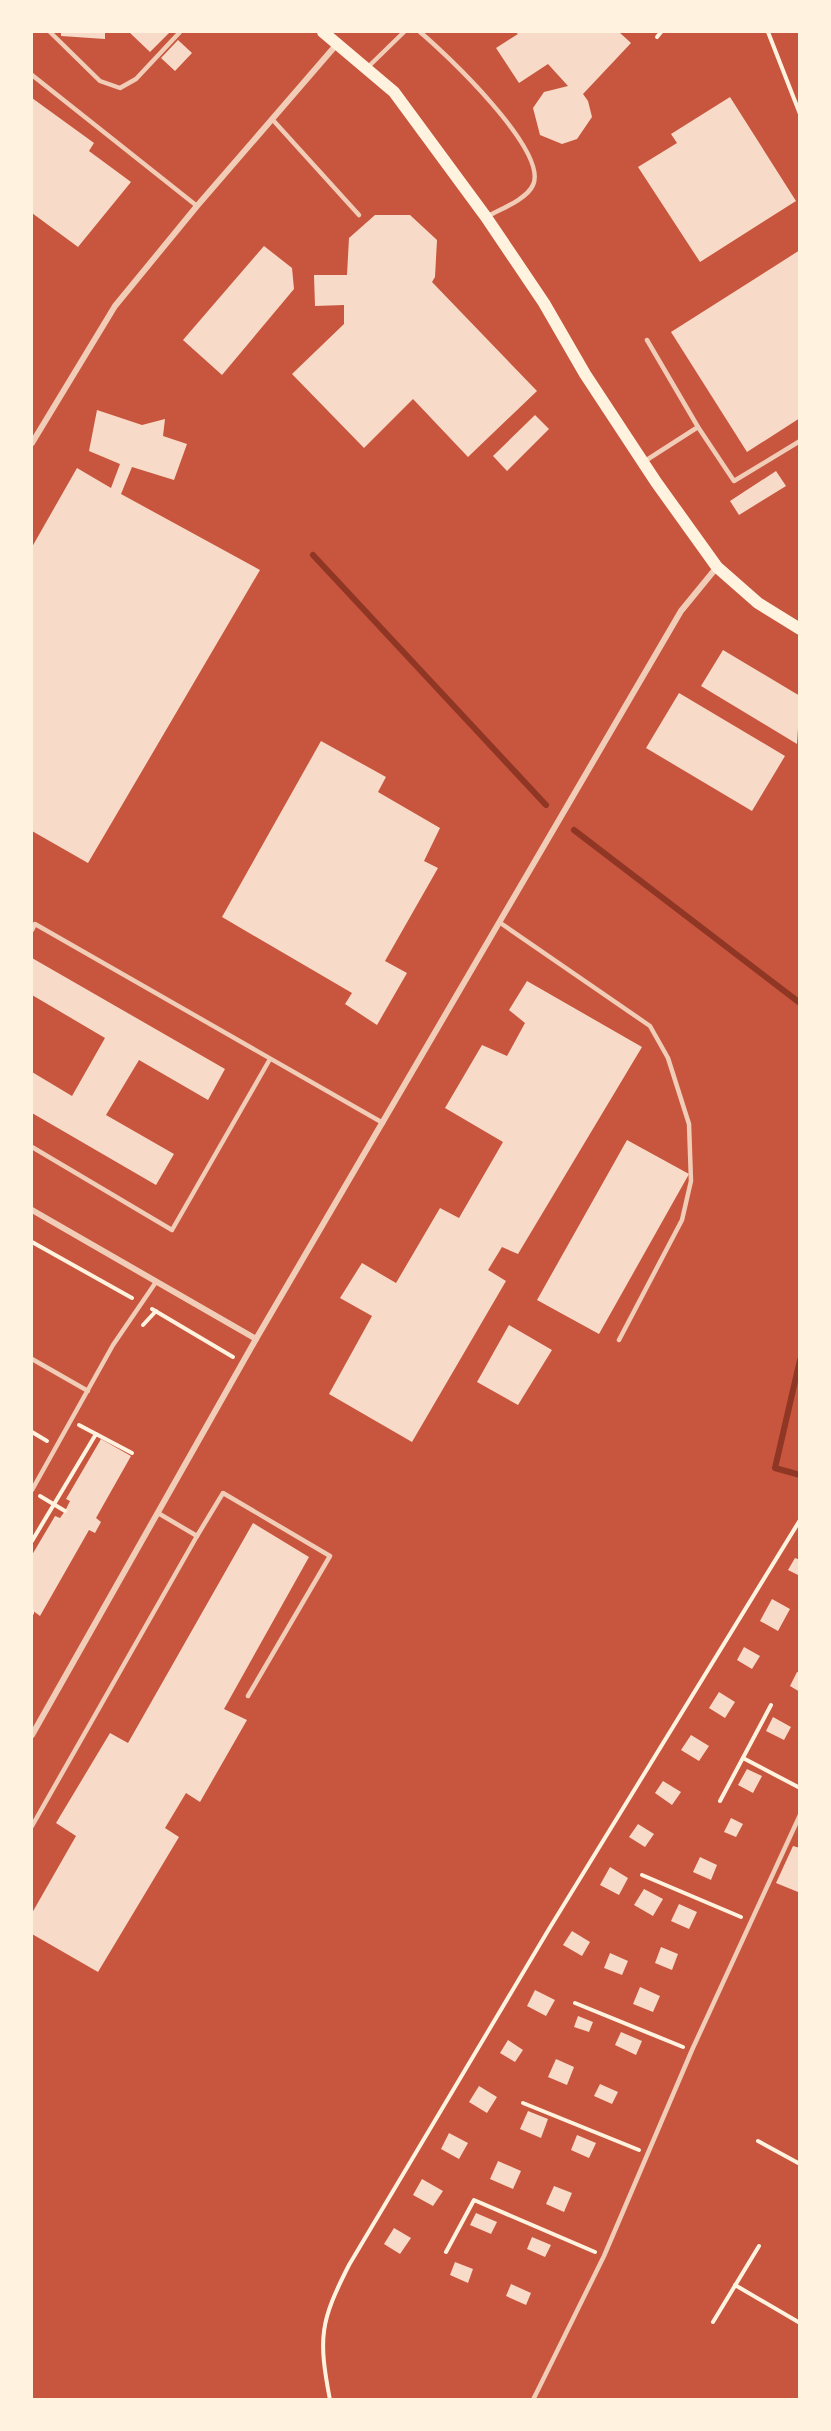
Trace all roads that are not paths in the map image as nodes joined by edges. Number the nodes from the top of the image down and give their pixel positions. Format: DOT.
graph roads {
  1 [pos="50,32"];
  2 [pos="180,32"];
  3 [pos="323,32"];
  4 [pos="404,32"];
  5 [pos="420,32"];
  6 [pos="337,44"];
  7 [pos="366,70"];
  8 [pos="32,75"];
  9 [pos="272,119"];
  10 [pos="197,206"];
  11 [pos="360,214"];
  12 [pos="486,218"];
  13 [pos="647,340"];
  14 [pos="698,427"];
  15 [pos="800,441"];
  16 [pos="32,444"];
  17 [pos="643,462"];
  18 [pos="717,567"];
  19 [pos="800,629"];
  20 [pos="499,922"];
  21 [pos="32,930"];
  22 [pos="270,1059"];
  23 [pos="383,1122"];
  24 [pos="32,1148"];
  25 [pos="32,1210"];
  26 [pos="156,1282"];
  27 [pos="256,1339"];
  28 [pos="619,1340"];
  29 [pos="32,1359"];
  30 [pos="88,1391"];
  31 [pos="32,1491"];
  32 [pos="158,1513"];
  33 [pos="197,1536"];
  34 [pos="248,1696"];
  35 [pos="32,1735"];
  36 [pos="800,1815"];
  37 [pos="32,1826"];
  38 [pos="533,2400"];
  1 -- 2 [label="lane"];
  3 -- 6 [label="main road"];
  4 -- 7 [label="lane"];
  5 -- 12 [label="lane"];
  6 -- 7 [label="main road"];
  6 -- 9 [label="street"];
  7 -- 12 [label="main road"];
  8 -- 10 [label="lane"];
  9 -- 10 [label="street"];
  9 -- 11 [label="lane"];
  10 -- 16 [label="street"];
  12 -- 17 [label="main road"];
  13 -- 14 [label="lane"];
  14 -- 15 [label="lane"];
  14 -- 17 [label="lane"];
  17 -- 18 [label="main road"];
  18 -- 19 [label="main road"];
  18 -- 20 [label="street"];
  20 -- 23 [label="street"];
  20 -- 28 [label="lane"];
  21 -- 22 [label="lane"];
  22 -- 23 [label="lane"];
  22 -- 24 [label="lane"];
  23 -- 27 [label="street"];
  25 -- 26 [label="street"];
  26 -- 27 [label="street"];
  26 -- 30 [label="lane"];
  27 -- 32 [label="street"];
  29 -- 30 [label="lane"];
  30 -- 31 [label="lane"];
  32 -- 33 [label="lane"];
  32 -- 35 [label="street"];
  33 -- 34 [label="lane"];
  33 -- 37 [label="lane"];
  36 -- 38 [label="lane"];
}
